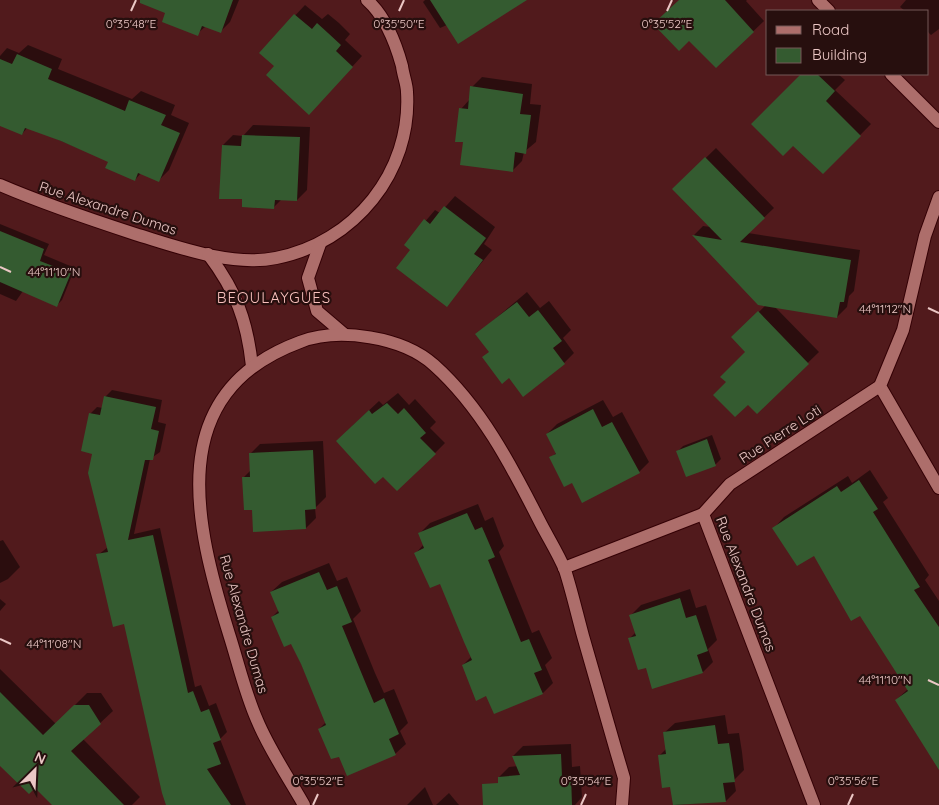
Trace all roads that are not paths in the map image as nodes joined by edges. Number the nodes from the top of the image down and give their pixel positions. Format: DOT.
graph roads {
  1 [pos="368,0"];
  2 [pos="818,0"];
  3 [pos="828,10"];
  4 [pos="892,75"];
  5 [pos="939,122"];
  6 [pos="0,185"];
  7 [pos="939,197"];
  8 [pos="320,244"];
  9 [pos="208,254"];
  10 [pos="344,334"];
  11 [pos="252,366"];
  12 [pos="880,386"];
  13 [pos="939,488"];
  14 [pos="703,514"];
  15 [pos="564,568"];
  16 [pos="304,805"];
  17 [pos="622,805"];
  18 [pos="814,805"];
  1 -- 8 [label="street, Rue Alexandre Dumas"];
  2 -- 3 [label="street"];
  4 -- 5 [label="street"];
  6 -- 9 [label="street, Rue Alexandre Dumas"];
  7 -- 12 [label="street"];
  8 -- 9 [label="street, Rue Alexandre Dumas"];
  8 -- 10 [label="street"];
  9 -- 11 [label="street"];
  10 -- 11 [label="street, Rue Alexandre Dumas"];
  10 -- 15 [label="street, Rue Alexandre Dumas"];
  11 -- 16 [label="street, Rue Alexandre Dumas"];
  12 -- 13 [label="street"];
  12 -- 14 [label="street, Rue Pierre Loti"];
  14 -- 15 [label="street, Rue Alexandre Dumas"];
  14 -- 18 [label="street, Rue Alexandre Dumas"];
  15 -- 17 [label="street, Rue Alexandre Dumas"];
}
